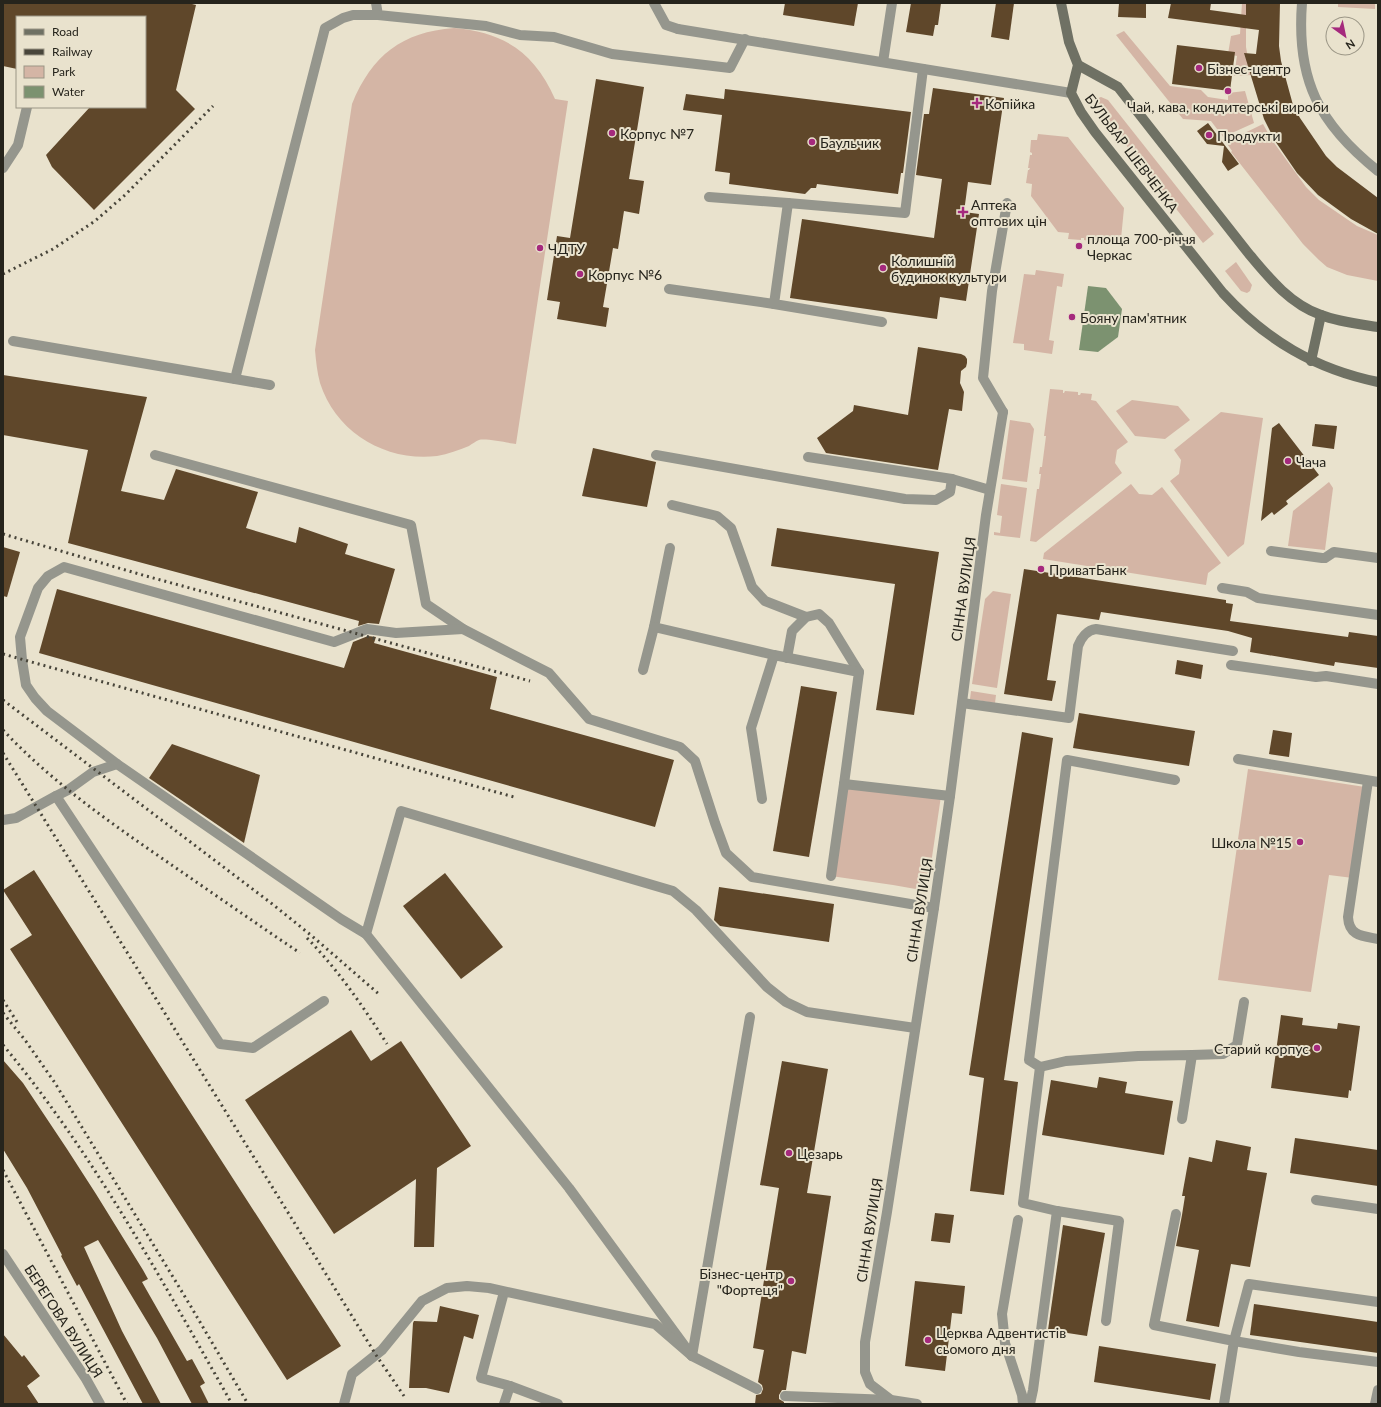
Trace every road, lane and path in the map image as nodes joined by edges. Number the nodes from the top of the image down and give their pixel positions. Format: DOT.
graph roads {
  1 [pos="376,3"];
  2 [pos="653,3"];
  3 [pos="892,3"];
  4 [pos="1061,3"];
  5 [pos="1302,3"];
  6 [pos="378,15"];
  7 [pos="745,39"];
  8 [pos="883,62"];
  9 [pos="1078,65"];
  10 [pos="923,69"];
  11 [pos="1071,93"];
  12 [pos="27,108"];
  13 [pos="3,168"];
  14 [pos="1378,171"];
  15 [pos="709,197"];
  16 [pos="788,203"];
  17 [pos="1007,203"];
  18 [pos="669,289"];
  19 [pos="774,304"];
  20 [pos="1321,316"];
  21 [pos="882,322"];
  22 [pos="1378,327"];
  23 [pos="13,341"];
  24 [pos="1311,361"];
  25 [pos="235,379"];
  26 [pos="1378,382"];
  27 [pos="270,384"];
  28 [pos="155,455"];
  29 [pos="656,455"];
  30 [pos="808,457"];
  31 [pos="952,479"];
  32 [pos="990,490"];
  33 [pos="672,505"];
  34 [pos="670,548"];
  35 [pos="1271,551"];
  36 [pos="1378,558"];
  37 [pos="1222,588"];
  38 [pos="1378,615"];
  39 [pos="806,617"];
  40 [pos="654,627"];
  41 [pos="463,629"];
  42 [pos="1233,651"];
  43 [pos="774,655"];
  44 [pos="786,658"];
  45 [pos="1231,665"];
  46 [pos="643,670"];
  47 [pos="859,672"];
  48 [pos="1378,684"];
  49 [pos="962,703"];
  50 [pos="1238,759"];
  51 [pos="117,764"];
  52 [pos="1175,780"];
  53 [pos="1373,781"];
  54 [pos="844,784"];
  55 [pos="56,796"];
  56 [pos="950,796"];
  57 [pos="762,799"];
  58 [pos="3,820"];
  59 [pos="831,876"];
  60 [pos="934,908"];
  61 [pos="366,934"];
  62 [pos="1378,939"];
  63 [pos="324,1001"];
  64 [pos="1244,1002"];
  65 [pos="750,1017"];
  66 [pos="915,1028"];
  67 [pos="1192,1055"];
  68 [pos="1040,1068"];
  69 [pos="1182,1119"];
  70 [pos="1316,1200"];
  71 [pos="1378,1209"];
  72 [pos="1057,1211"];
  73 [pos="1176,1214"];
  74 [pos="1018,1220"];
  75 [pos="3,1254"];
  76 [pos="504,1292"];
  77 [pos="1378,1302"];
  78 [pos="1106,1322"];
  79 [pos="1234,1341"];
  80 [pos="692,1356"];
  81 [pos="1378,1362"];
  82 [pos="510,1386"];
  83 [pos="757,1389"];
  84 [pos="1378,1390"];
  85 [pos="785,1396"];
  86 [pos="891,1400"];
  87 [pos="100,1404"];
  88 [pos="344,1404"];
  89 [pos="504,1404"];
  90 [pos="558,1404"];
  91 [pos="917,1404"];
  92 [pos="1023,1404"];
  93 [pos="1030,1404"];
  94 [pos="1224,1404"];
  95 [pos="1375,1404"];
  1 -- 6 [label="street"];
  2 -- 7 [label="street"];
  3 -- 8 [label="street"];
  4 -- 9 [label="main road"];
  5 -- 14 [label="street"];
  6 -- 7 [label="street"];
  6 -- 25 [label="street"];
  7 -- 8 [label="street"];
  8 -- 10 [label="street"];
  9 -- 11 [label="main road"];
  9 -- 20 [label="main road, БУЛЬВАР ШЕВЧЕНКА"];
  10 -- 11 [label="street"];
  10 -- 16 [label="street"];
  11 -- 24 [label="main road, БУЛЬВАР ШЕВЧЕНКА"];
  12 -- 13 [label="street"];
  15 -- 16 [label="street"];
  16 -- 19 [label="street"];
  17 -- 32 [label="street, СІННА ВУЛИЦЯ"];
  18 -- 19 [label="street"];
  19 -- 21 [label="street"];
  20 -- 22 [label="main road, БУЛЬВАР ШЕВЧЕНКА"];
  20 -- 24 [label="main road"];
  23 -- 25 [label="street"];
  24 -- 26 [label="main road, БУЛЬВАР ШЕВЧЕНКА"];
  25 -- 27 [label="street"];
  28 -- 41 [label="street"];
  29 -- 31 [label="street"];
  30 -- 31 [label="street"];
  31 -- 32 [label="street"];
  32 -- 49 [label="street, СІННА ВУЛИЦЯ"];
  33 -- 39 [label="street"];
  34 -- 40 [label="street"];
  35 -- 36 [label="street"];
  37 -- 38 [label="street"];
  39 -- 44 [label="street"];
  39 -- 47 [label="street"];
  40 -- 43 [label="street"];
  40 -- 46 [label="street"];
  41 -- 51 [label="street"];
  41 -- 60 [label="street"];
  42 -- 49 [label="street"];
  43 -- 44 [label="street"];
  43 -- 57 [label="street"];
  44 -- 47 [label="street"];
  45 -- 48 [label="street"];
  47 -- 54 [label="street"];
  49 -- 56 [label="street, СІННА ВУЛИЦЯ"];
  50 -- 53 [label="street"];
  51 -- 55 [label="street"];
  51 -- 61 [label="street"];
  52 -- 68 [label="street"];
  53 -- 62 [label="street"];
  54 -- 56 [label="street"];
  54 -- 59 [label="street"];
  55 -- 58 [label="street"];
  55 -- 63 [label="street"];
  56 -- 60 [label="street, СІННА ВУЛИЦЯ"];
  60 -- 66 [label="street, СІННА ВУЛИЦЯ"];
  61 -- 66 [label="street"];
  61 -- 80 [label="street"];
  64 -- 67 [label="street"];
  65 -- 80 [label="street"];
  66 -- 86 [label="street, СІННА ВУЛИЦЯ"];
  67 -- 68 [label="street"];
  67 -- 69 [label="street"];
  68 -- 72 [label="street"];
  70 -- 71 [label="street"];
  72 -- 78 [label="street"];
  72 -- 93 [label="street"];
  73 -- 79 [label="street"];
  74 -- 92 [label="street"];
  75 -- 87 [label="street, БЕРЕГОВА ВУЛИЦЯ"];
  76 -- 80 [label="street"];
  76 -- 82 [label="street"];
  76 -- 88 [label="street"];
  77 -- 79 [label="street"];
  79 -- 81 [label="street"];
  79 -- 94 [label="street"];
  80 -- 83 [label="street"];
  82 -- 89 [label="street"];
  82 -- 90 [label="street"];
  84 -- 95 [label="street"];
  85 -- 86 [label="street"];
  86 -- 91 [label="street"];
}
